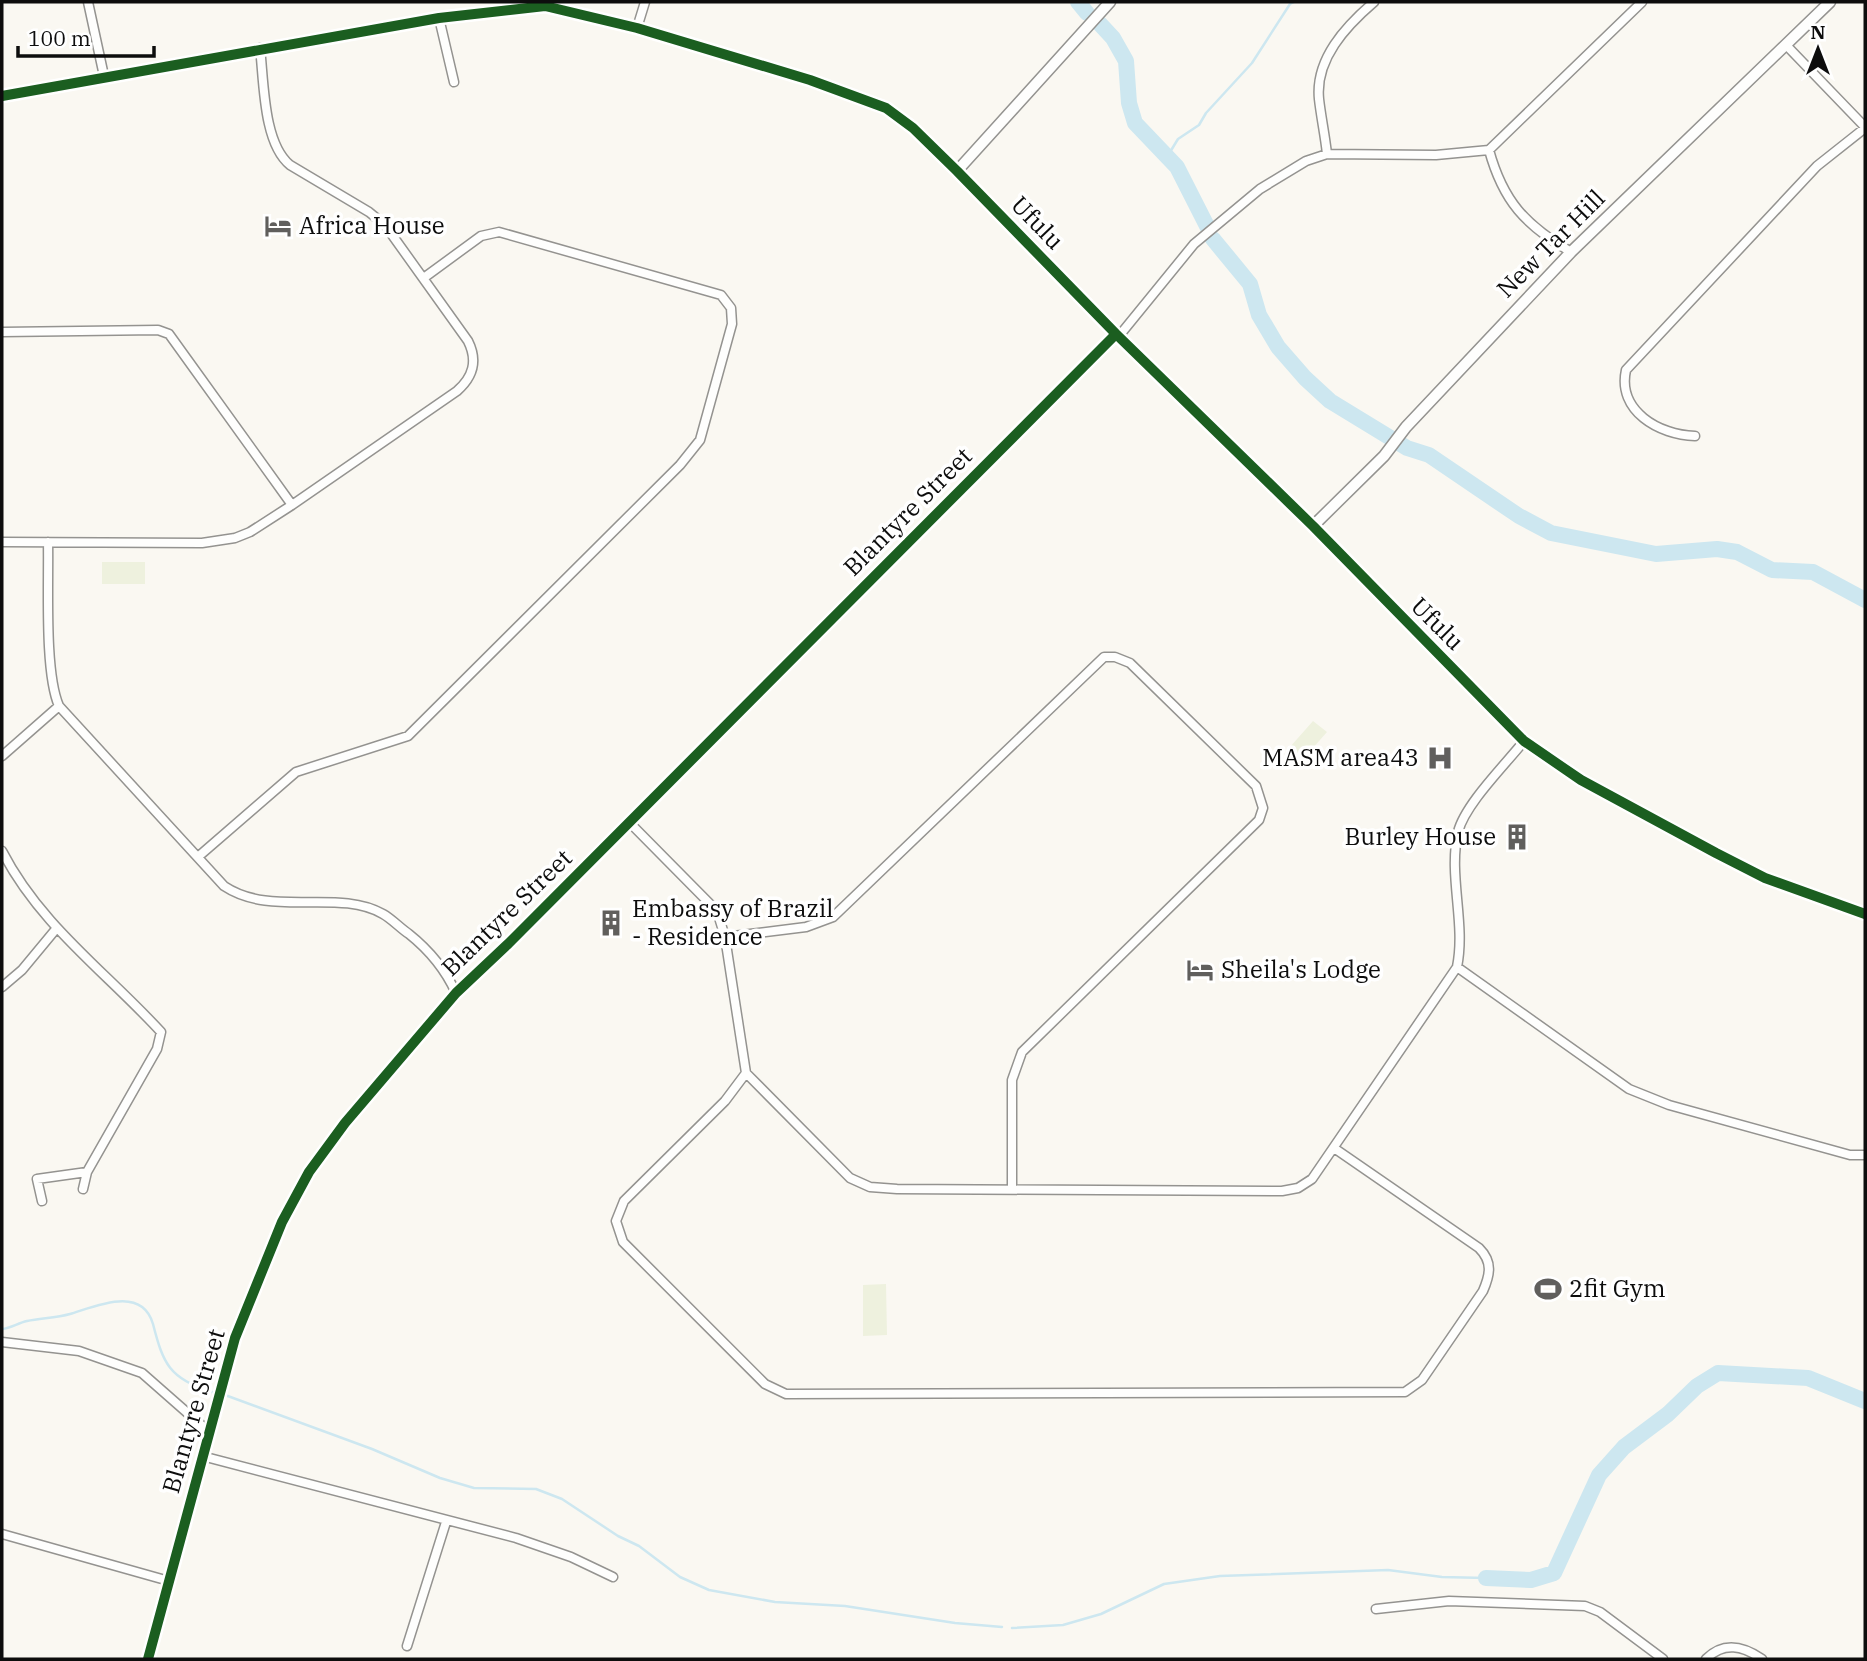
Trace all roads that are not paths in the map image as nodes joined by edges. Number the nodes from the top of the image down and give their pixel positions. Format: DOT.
graph roads {
  1 [pos="88,2"];
  2 [pos="645,2"];
  3 [pos="1110,2"];
  4 [pos="1374,2"];
  5 [pos="1642,2"];
  6 [pos="1830,2"];
  7 [pos="439,18"];
  8 [pos="637,29"];
  9 [pos="1786,45"];
  10 [pos="260,48"];
  11 [pos="104,76"];
  12 [pos="454,82"];
  13 [pos="2,96"];
  14 [pos="1865,128"];
  15 [pos="1489,149"];
  16 [pos="1326,154"];
  17 [pos="957,172"];
  18 [pos="1571,252"];
  19 [pos="425,278"];
  20 [pos="2,332"];
  21 [pos="1117,335"];
  22 [pos="1695,436"];
  23 [pos="292,505"];
  24 [pos="1313,526"];
  25 [pos="2,542"];
  26 [pos="48,542"];
  27 [pos="59,706"];
  28 [pos="1524,741"];
  29 [pos="2,756"];
  30 [pos="629,822"];
  31 [pos="2,851"];
  32 [pos="199,856"];
  33 [pos="1865,914"];
  34 [pos="57,929"];
  35 [pos="724,937"];
  36 [pos="1457,967"];
  37 [pos="2,987"];
  38 [pos="456,993"];
  39 [pos="746,1073"];
  40 [pos="1334,1148"];
  41 [pos="1865,1155"];
  42 [pos="87,1172"];
  43 [pos="37,1179"];
  44 [pos="26,1180"];
  45 [pos="1013,1188"];
  46 [pos="83,1189"];
  47 [pos="42,1201"];
  48 [pos="2,1342"];
  49 [pos="208,1431"];
  50 [pos="202,1456"];
  51 [pos="446,1522"];
  52 [pos="2,1534"];
  53 [pos="613,1577"];
  54 [pos="169,1581"];
  55 [pos="1376,1609"];
  56 [pos="407,1646"];
  57 [pos="148,1659"];
  58 [pos="1663,1659"];
  59 [pos="1706,1659"];
  60 [pos="1762,1659"];
  1 -- 11 [label="street"];
  2 -- 8 [label="street"];
  3 -- 17 [label="street"];
  4 -- 16 [label="street"];
  5 -- 15 [label="street"];
  6 -- 9 [label="street, New Tar Hill"];
  7 -- 8 [label="street, Ufulu"];
  7 -- 10 [label="street, Ufulu"];
  7 -- 12 [label="street"];
  8 -- 17 [label="street, Ufulu"];
  9 -- 14 [label="street"];
  9 -- 18 [label="street, New Tar Hill"];
  10 -- 11 [label="street, Ufulu"];
  10 -- 19 [label="street"];
  11 -- 13 [label="street, Ufulu"];
  14 -- 22 [label="street"];
  15 -- 16 [label="street"];
  15 -- 18 [label="street"];
  16 -- 21 [label="street, Blantyre Street"];
  17 -- 21 [label="street, Ufulu"];
  18 -- 24 [label="street, New Tar Hill"];
  19 -- 23 [label="street"];
  19 -- 32 [label="street"];
  20 -- 23 [label="street"];
  21 -- 24 [label="street, Ufulu"];
  21 -- 30 [label="street, Blantyre Street"];
  23 -- 26 [label="street"];
  24 -- 28 [label="street, Ufulu"];
  25 -- 26 [label="street"];
  26 -- 27 [label="street"];
  27 -- 29 [label="street"];
  27 -- 32 [label="street"];
  28 -- 33 [label="street, Ufulu"];
  28 -- 36 [label="street"];
  30 -- 35 [label="street"];
  30 -- 38 [label="street, Blantyre Street"];
  31 -- 34 [label="street"];
  32 -- 38 [label="street"];
  34 -- 37 [label="street"];
  34 -- 42 [label="street"];
  35 -- 39 [label="street"];
  35 -- 45 [label="street"];
  36 -- 40 [label="street"];
  36 -- 41 [label="street"];
  38 -- 49 [label="street, Blantyre Street"];
  39 -- 40 [label="street"];
  39 -- 45 [label="street"];
  40 -- 45 [label="street"];
  42 -- 43 [label="street"];
  42 -- 46 [label="street"];
  43 -- 44 [label="street"];
  43 -- 47 [label="street"];
  48 -- 49 [label="street"];
  49 -- 50 [label="street, Blantyre Street"];
  50 -- 51 [label="street"];
  50 -- 54 [label="street, Blantyre Street"];
  51 -- 53 [label="street"];
  51 -- 56 [label="street"];
  52 -- 54 [label="street"];
  54 -- 57 [label="street, Blantyre Street"];
  55 -- 58 [label="street"];
  59 -- 60 [label="street"];
}
